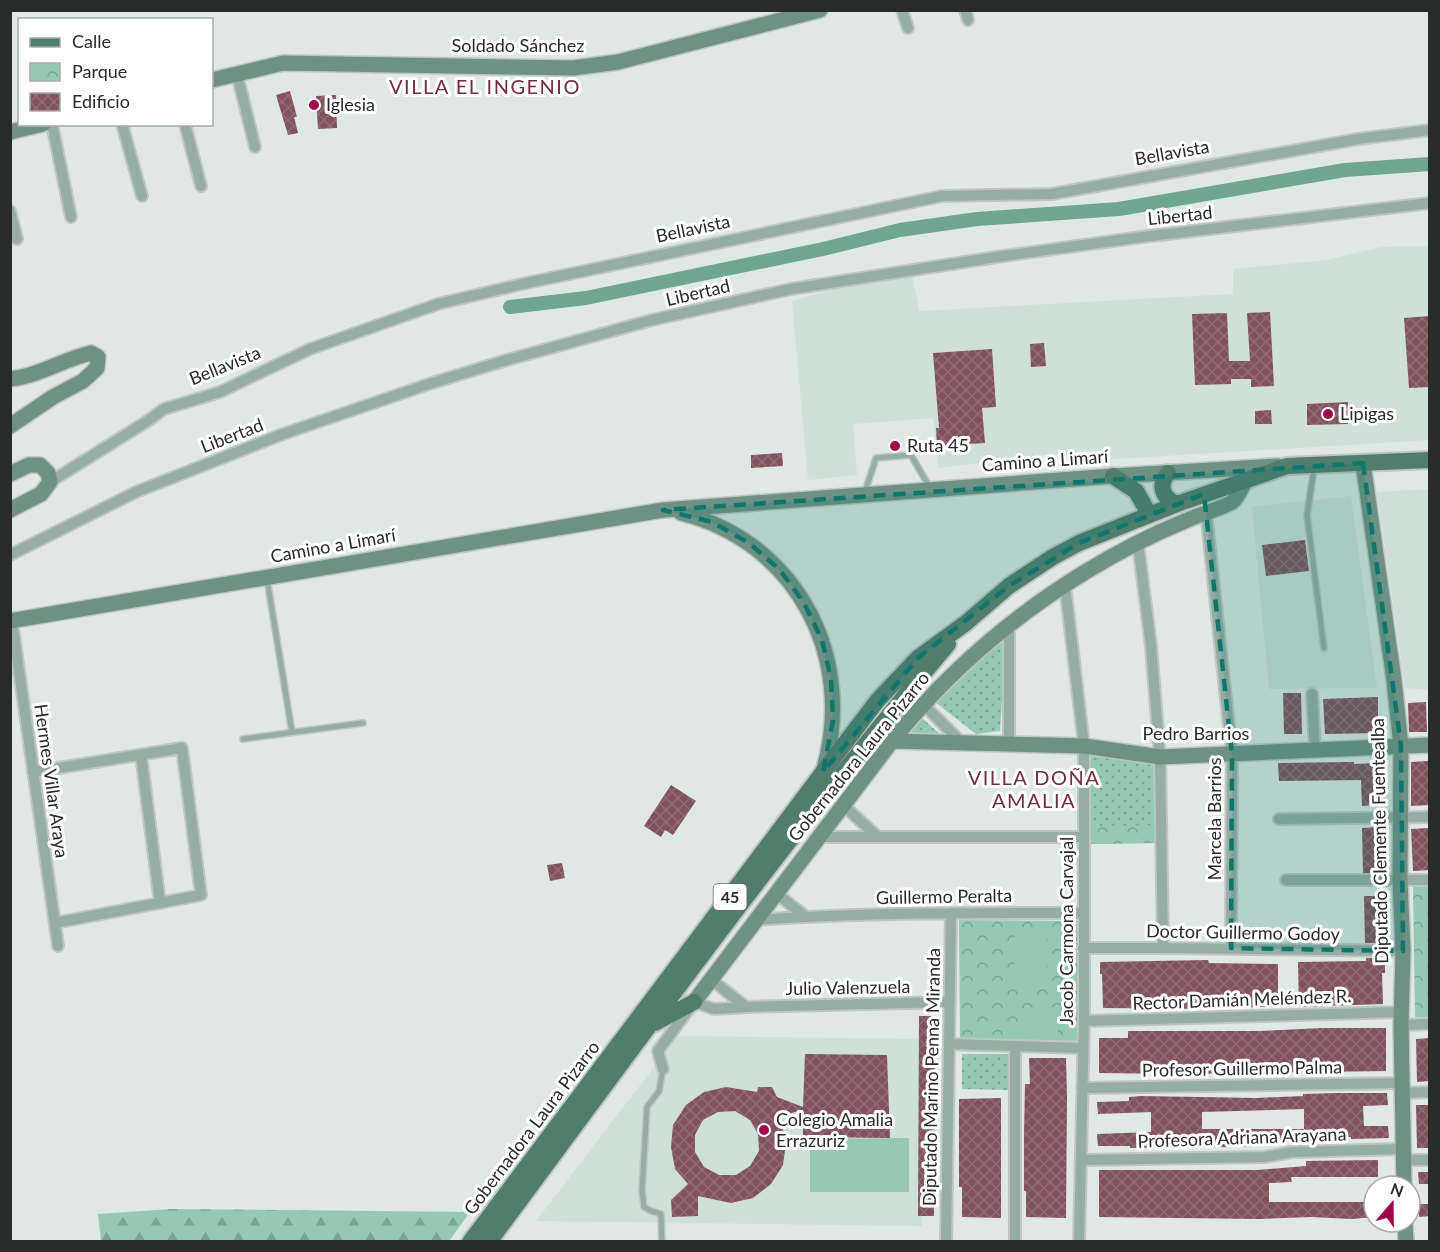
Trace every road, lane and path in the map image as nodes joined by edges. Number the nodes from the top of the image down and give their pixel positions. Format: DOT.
graph roads {
  1 [pos="820,10"];
  2 [pos="902,10"];
  3 [pos="908,28"];
  4 [pos="237,74"];
  5 [pos="213,80"];
  6 [pos="35,126"];
  7 [pos="52,126"];
  8 [pos="123,126"];
  9 [pos="186,126"];
  10 [pos="1430,130"];
  11 [pos="10,132"];
  12 [pos="255,147"];
  13 [pos="201,186"];
  14 [pos="142,196"];
  15 [pos="1430,203"];
  16 [pos="10,211"];
  17 [pos="70,217"];
  18 [pos="17,239"];
  19 [pos="10,380"];
  20 [pos="10,426"];
  21 [pos="1430,460"];
  22 [pos="1363,463"];
  23 [pos="1315,464"];
  24 [pos="1287,465"];
  25 [pos="1168,473"];
  26 [pos="10,474"];
  27 [pos="1113,476"];
  28 [pos="1246,479"];
  29 [pos="50,482"];
  30 [pos="931,489"];
  31 [pos="865,494"];
  32 [pos="738,503"];
  33 [pos="1177,504"];
  34 [pos="10,510"];
  35 [pos="663,510"];
  36 [pos="1206,512"];
  37 [pos="1149,514"];
  38 [pos="732,532"];
  39 [pos="1138,543"];
  40 [pos="10,555"];
  41 [pos="267,577"];
  42 [pos="1065,585"];
  43 [pos="11,621"];
  44 [pos="966,623"];
  45 [pos="1009,625"];
  46 [pos="1324,648"];
  47 [pos="1312,694"];
  48 [pos="922,703"];
  49 [pos="363,723"];
  50 [pos="292,732"];
  51 [pos="243,739"];
  52 [pos="892,741"];
  53 [pos="962,743"];
  54 [pos="1009,744"];
  55 [pos="1430,745"];
  56 [pos="1084,746"];
  57 [pos="1401,746"];
  58 [pos="1315,750"];
  59 [pos="141,755"];
  60 [pos="1233,755"];
  61 [pos="1160,757"];
  62 [pos="33,772"];
  63 [pos="823,772"];
  64 [pos="843,805"];
  65 [pos="1401,817"];
  66 [pos="1430,817"];
  67 [pos="1279,819"];
  68 [pos="819,837"];
  69 [pos="878,837"];
  70 [pos="1083,837"];
  71 [pos="788,842"];
  72 [pos="1286,880"];
  73 [pos="1400,880"];
  74 [pos="1430,880"];
  75 [pos="776,893"];
  76 [pos="160,903"];
  77 [pos="951,913"];
  78 [pos="1083,913"];
  79 [pos="806,916"];
  80 [pos="756,920"];
  81 [pos="55,923"];
  82 [pos="58,946"];
  83 [pos="1083,948"];
  84 [pos="1163,948"];
  85 [pos="1232,948"];
  86 [pos="1403,951"];
  87 [pos="712,980"];
  88 [pos="694,1002"];
  89 [pos="950,1002"];
  90 [pos="746,1006"];
  91 [pos="1401,1018"];
  92 [pos="1084,1021"];
  93 [pos="1430,1024"];
  94 [pos="649,1026"];
  95 [pos="949,1044"];
  96 [pos="1015,1046"];
  97 [pos="1083,1048"];
  98 [pos="663,1068"];
  99 [pos="1082,1088"];
  100 [pos="1403,1088"];
  101 [pos="1430,1092"];
  102 [pos="1403,1155"];
  103 [pos="1081,1160"];
  104 [pos="1430,1160"];
  105 [pos="1404,1174"];
  106 [pos="479,1241"];
  107 [pos="662,1242"];
  108 [pos="946,1242"];
  109 [pos="1015,1242"];
  110 [pos="1079,1242"];
  1 -- 4 [label="street, Soldado Sánchez"];
  2 -- 3 [label="street"];
  4 -- 5 [label="street, Soldado Sánchez"];
  4 -- 12 [label="street"];
  6 -- 11 [label="street"];
  7 -- 17 [label="street"];
  8 -- 14 [label="street"];
  9 -- 13 [label="street"];
  10 -- 29 [label="street, Bellavista"];
  15 -- 40 [label="street, Libertad"];
  16 -- 18 [label="street"];
  19 -- 20 [label="street"];
  21 -- 22 [label="main road, Gobernadora Laura Pizarro"];
  22 -- 23 [label="main road, Gobernadora Laura Pizarro"];
  22 -- 57 [label="street, Diputado Clemente Fuentealba"];
  23 -- 24 [label="main road, Gobernadora Laura Pizarro"];
  23 -- 46 [label="lane"];
  24 -- 25 [label="street, Camino a Limarí"];
  24 -- 28 [label="main road, Gobernadora Laura Pizarro / 45"];
  25 -- 27 [label="street, Camino a Limarí"];
  25 -- 33 [label="main road"];
  26 -- 29 [label="street"];
  27 -- 30 [label="street, Camino a Limarí"];
  27 -- 37 [label="main road"];
  28 -- 33 [label="main road, Gobernadora Laura Pizarro / 45"];
  28 -- 36 [label="street, Gobernadora Laura Pizarro"];
  29 -- 34 [label="street, Bellavista"];
  30 -- 31 [label="street, Camino a Limarí"];
  30 -- 31 [label="lane"];
  31 -- 32 [label="street, Camino a Limarí"];
  32 -- 35 [label="street, Camino a Limarí"];
  32 -- 38 [label="street"];
  33 -- 37 [label="main road, Gobernadora Laura Pizarro / 45"];
  35 -- 38 [label="street, Camino a Limarí"];
  35 -- 41 [label="street, Camino a Limarí"];
  36 -- 39 [label="street, Gobernadora Laura Pizarro"];
  36 -- 60 [label="street, Marcela Barrios"];
  37 -- 44 [label="main road, Gobernadora Laura Pizarro / 45"];
  38 -- 63 [label="street, Camino a Limarí"];
  39 -- 42 [label="street, Gobernadora Laura Pizarro"];
  39 -- 61 [label="street"];
  41 -- 43 [label="street, Camino a Limarí"];
  41 -- 50 [label="lane"];
  42 -- 45 [label="street, Gobernadora Laura Pizarro"];
  42 -- 56 [label="street, Jacob Carmona Carvajal"];
  43 -- 62 [label="street, Hermes Villar Araya"];
  44 -- 63 [label="main road, Gobernadora Laura Pizarro / 45"];
  44 -- 71 [label="main road, Gobernadora Laura Pizarro / 45"];
  45 -- 48 [label="street, Gobernadora Laura Pizarro"];
  45 -- 54 [label="street"];
  47 -- 58 [label="street"];
  48 -- 52 [label="street, Gobernadora Laura Pizarro"];
  48 -- 53 [label="street"];
  49 -- 50 [label="lane"];
  50 -- 51 [label="lane"];
  52 -- 53 [label="street, Pedro Barrios"];
  52 -- 64 [label="street, Gobernadora Laura Pizarro"];
  53 -- 54 [label="street, Pedro Barrios"];
  54 -- 56 [label="street, Pedro Barrios"];
  55 -- 57 [label="street, Pedro Barrios"];
  56 -- 61 [label="street, Pedro Barrios"];
  56 -- 70 [label="street, Jacob Carmona Carvajal"];
  57 -- 58 [label="street, Pedro Barrios"];
  57 -- 65 [label="street, Diputado Clemente Fuentealba"];
  58 -- 60 [label="street, Pedro Barrios"];
  59 -- 62 [label="street"];
  59 -- 76 [label="street"];
  59 -- 76 [label="street"];
  60 -- 61 [label="street, Pedro Barrios"];
  60 -- 85 [label="street, Marcela Barrios"];
  61 -- 84 [label="street"];
  62 -- 81 [label="street, Hermes Villar Araya"];
  63 -- 71 [label="main road"];
  63 -- 106 [label="main road, Gobernadora Laura Pizarro / 45"];
  64 -- 68 [label="street, Gobernadora Laura Pizarro"];
  64 -- 69 [label="street"];
  65 -- 66 [label="street"];
  65 -- 67 [label="street"];
  65 -- 73 [label="street, Diputado Clemente Fuentealba"];
  68 -- 69 [label="street"];
  68 -- 75 [label="street, Gobernadora Laura Pizarro"];
  69 -- 70 [label="street"];
  70 -- 78 [label="street, Jacob Carmona Carvajal"];
  71 -- 94 [label="main road, Gobernadora Laura Pizarro / 45"];
  72 -- 73 [label="street"];
  73 -- 74 [label="street"];
  73 -- 86 [label="street, Diputado Clemente Fuentealba"];
  75 -- 79 [label="street"];
  75 -- 80 [label="street, Gobernadora Laura Pizarro"];
  76 -- 81 [label="street"];
  77 -- 78 [label="street, Guillermo Peralta"];
  77 -- 79 [label="street, Guillermo Peralta"];
  77 -- 89 [label="street, Diputado Marino Penna Miranda"];
  78 -- 83 [label="street, Jacob Carmona Carvajal"];
  79 -- 80 [label="street, Guillermo Peralta"];
  80 -- 87 [label="street, Gobernadora Laura Pizarro"];
  81 -- 82 [label="street, Hermes Villar Araya"];
  83 -- 84 [label="street, Doctor Guillermo Godoy"];
  83 -- 92 [label="street, Jacob Carmona Carvajal"];
  84 -- 85 [label="street, Doctor Guillermo Godoy"];
  85 -- 86 [label="street, Doctor Guillermo Godoy"];
  86 -- 91 [label="street, Diputado Clemente Fuentealba"];
  87 -- 88 [label="street, Gobernadora Laura Pizarro"];
  87 -- 90 [label="street"];
  88 -- 90 [label="street, Julio Valenzuela"];
  88 -- 94 [label="main road"];
  88 -- 98 [label="street, Gobernadora Laura Pizarro"];
  89 -- 90 [label="street, Julio Valenzuela"];
  89 -- 95 [label="street, Diputado Marino Penna Miranda"];
  91 -- 92 [label="street, Rector Damián Meléndez R."];
  91 -- 93 [label="street, Rector Damián Meléndez R."];
  91 -- 100 [label="street, Diputado Clemente Fuentealba"];
  92 -- 97 [label="street, Jacob Carmona Carvajal"];
  94 -- 106 [label="main road, Gobernadora Laura Pizarro / 45"];
  95 -- 96 [label="street"];
  95 -- 108 [label="street, Diputado Marino Penna Miranda"];
  96 -- 97 [label="street"];
  96 -- 109 [label="street"];
  97 -- 99 [label="street, Jacob Carmona Carvajal"];
  98 -- 107 [label="lane"];
  99 -- 100 [label="street, Profesor Guillermo Palma"];
  99 -- 103 [label="street, Jacob Carmona Carvajal"];
  100 -- 101 [label="street, Profesor Guillermo Palma"];
  100 -- 102 [label="street, Diputado Clemente Fuentealba"];
  102 -- 103 [label="street, Profesora Adriana Arayana"];
  102 -- 104 [label="street, Profesora Adriana Arayana"];
  102 -- 105 [label="street, Diputado Clemente Fuentealba"];
  103 -- 110 [label="street, Jacob Carmona Carvajal"];
}
